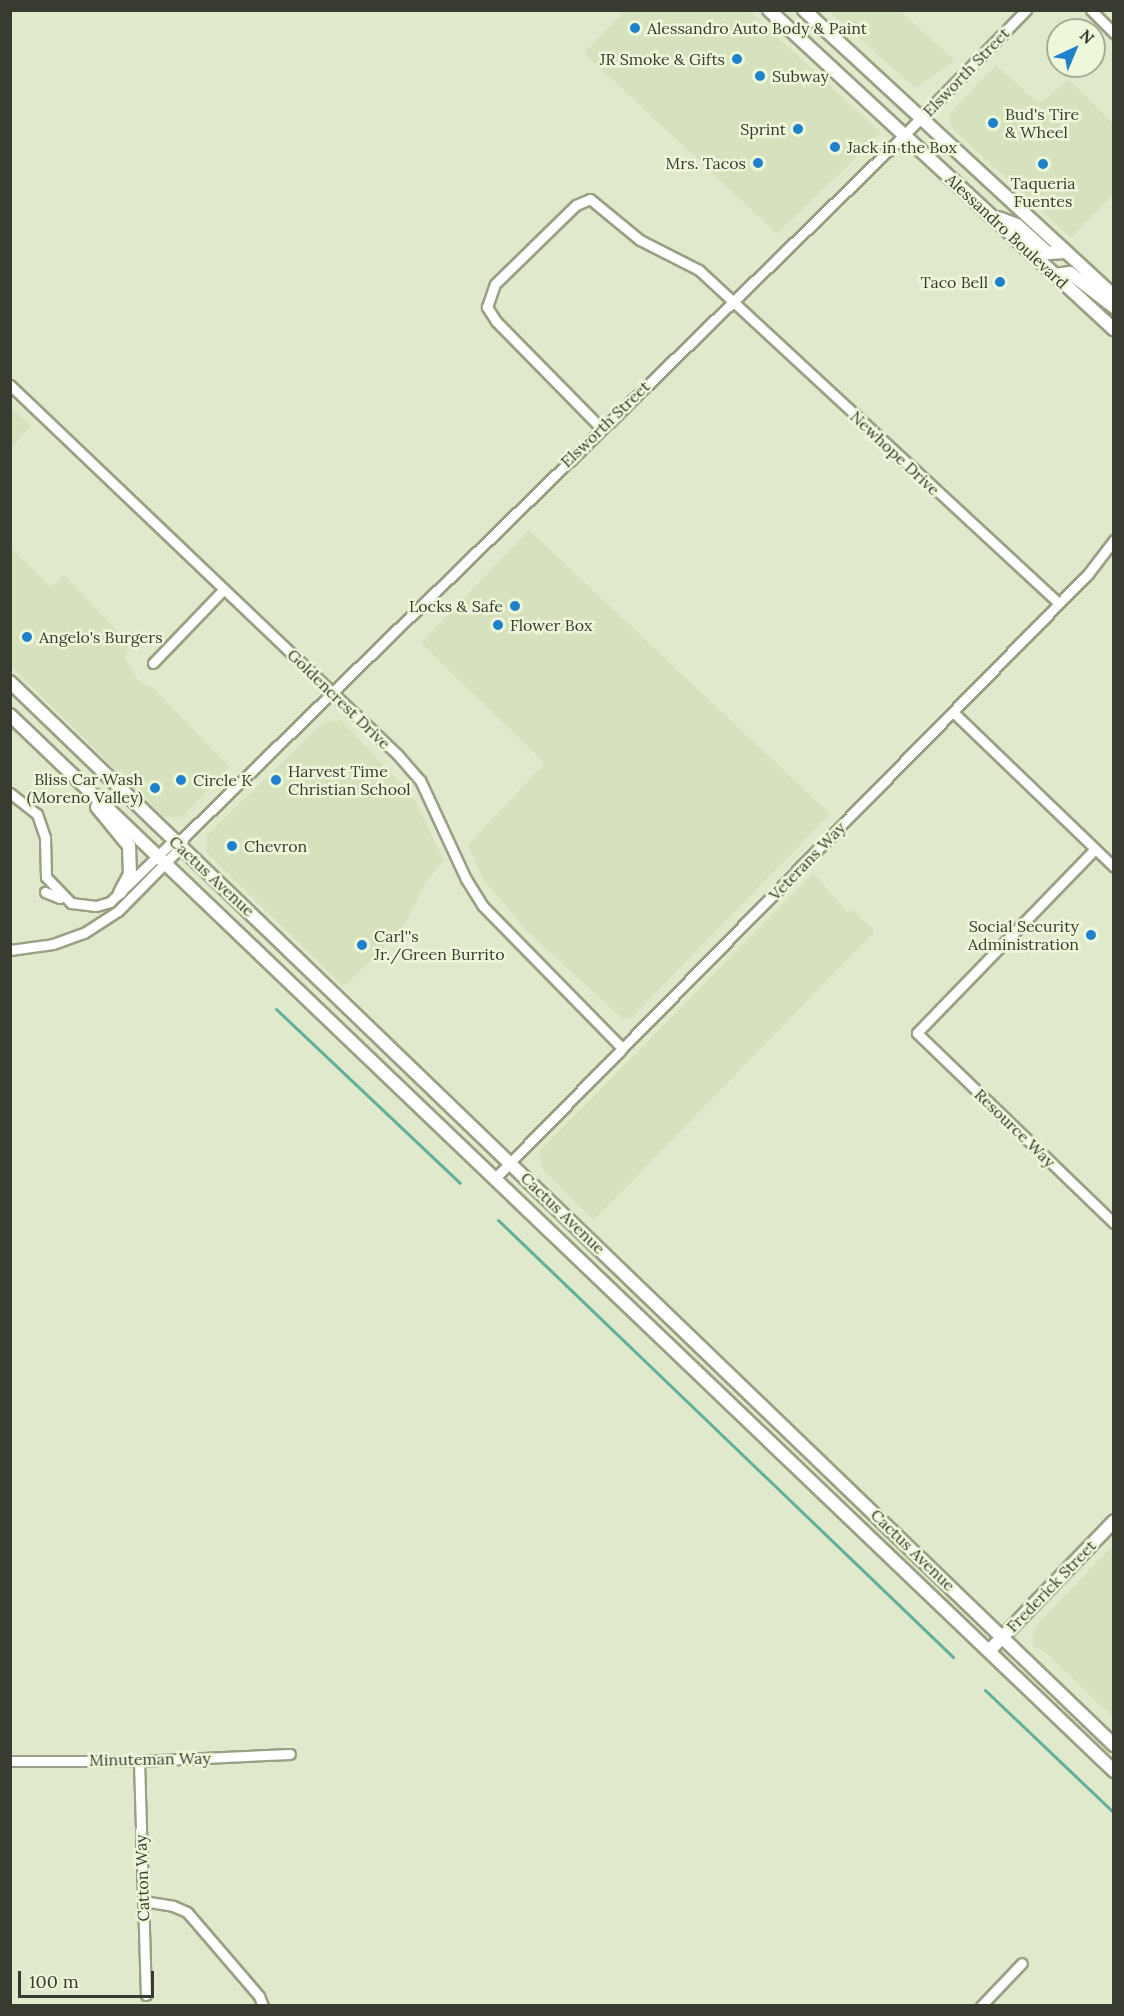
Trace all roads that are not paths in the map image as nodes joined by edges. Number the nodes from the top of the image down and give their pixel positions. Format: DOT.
graph roads {
  1 [pos="769,10"];
  2 [pos="804,10"];
  3 [pos="1026,10"];
  4 [pos="1091,10"];
  5 [pos="1113,33"];
  6 [pos="920,118"];
  7 [pos="904,135"];
  8 [pos="991,215"];
  9 [pos="1066,252"];
  10 [pos="1055,274"];
  11 [pos="1113,296"];
  12 [pos="732,302"];
  13 [pos="1113,307"];
  14 [pos="1113,328"];
  15 [pos="10,385"];
  16 [pos="601,428"];
  17 [pos="1113,540"];
  18 [pos="223,590"];
  19 [pos="1058,603"];
  20 [pos="153,663"];
  21 [pos="10,682"];
  22 [pos="333,693"];
  23 [pos="952,712"];
  24 [pos="10,715"];
  25 [pos="83,786"];
  26 [pos="10,793"];
  27 [pos="179,842"];
  28 [pos="1095,849"];
  29 [pos="161,860"];
  30 [pos="1113,867"];
  31 [pos="45,892"];
  32 [pos="120,893"];
  33 [pos="66,900"];
  34 [pos="10,950"];
  35 [pos="622,1048"];
  36 [pos="511,1162"];
  37 [pos="495,1178"];
  38 [pos="1113,1222"];
  39 [pos="1113,1521"];
  40 [pos="1003,1637"];
  41 [pos="989,1651"];
  42 [pos="1113,1745"];
  43 [pos="290,1754"];
  44 [pos="10,1761"];
  45 [pos="139,1761"];
  46 [pos="1113,1771"];
  47 [pos="143,1901"];
  48 [pos="1022,1963"];
  49 [pos="146,1995"];
  50 [pos="263,2006"];
  51 [pos="981,2006"];
  1 -- 7 [label="main road, Alessandro Boulevard"];
  2 -- 6 [label="main road, Alessandro Boulevard"];
  3 -- 6 [label="street, Elsworth Street"];
  4 -- 5 [label="street"];
  6 -- 7 [label="street, Elsworth Street"];
  6 -- 9 [label="main road, Alessandro Boulevard"];
  7 -- 8 [label="main road, Alessandro Boulevard"];
  7 -- 12 [label="street, Elsworth Street"];
  8 -- 9 [label="main road"];
  8 -- 10 [label="main road, Alessandro Boulevard"];
  9 -- 11 [label="main road, Alessandro Boulevard"];
  10 -- 13 [label="main road"];
  10 -- 14 [label="main road, Alessandro Boulevard"];
  12 -- 16 [label="street, Elsworth Street"];
  12 -- 16 [label="street, Newhope Drive"];
  12 -- 19 [label="street, Newhope Drive"];
  15 -- 18 [label="street, Goldencrest Drive"];
  16 -- 22 [label="street, Elsworth Street"];
  17 -- 19 [label="street, Veterans Way"];
  18 -- 20 [label="street"];
  18 -- 22 [label="street, Goldencrest Drive"];
  19 -- 23 [label="street, Veterans Way"];
  21 -- 27 [label="main road, Cactus Avenue"];
  22 -- 27 [label="street, Elsworth Street"];
  22 -- 35 [label="street, Goldencrest Drive"];
  23 -- 28 [label="street"];
  23 -- 35 [label="street, Veterans Way"];
  24 -- 25 [label="main road, Cactus Avenue"];
  25 -- 29 [label="main road, Cactus Avenue"];
  25 -- 32 [label="main road"];
  26 -- 33 [label="street"];
  27 -- 29 [label="street, Elsworth Street"];
  27 -- 36 [label="main road, Cactus Avenue"];
  28 -- 30 [label="street"];
  28 -- 38 [label="street, Resource Way"];
  29 -- 32 [label="street"];
  29 -- 34 [label="street"];
  29 -- 37 [label="main road, Cactus Avenue"];
  31 -- 33 [label="street"];
  32 -- 33 [label="street"];
  35 -- 36 [label="street, Veterans Way"];
  36 -- 37 [label="street, Veterans Way"];
  36 -- 40 [label="main road, Cactus Avenue"];
  37 -- 41 [label="main road, Cactus Avenue"];
  39 -- 40 [label="main road, Frederick Street"];
  40 -- 41 [label="main road, Frederick Street"];
  40 -- 42 [label="main road, Cactus Avenue"];
  41 -- 46 [label="main road, Cactus Avenue"];
  43 -- 45 [label="street, Minuteman Way"];
  44 -- 45 [label="street, Minuteman Way"];
  45 -- 47 [label="street, Catton Way"];
  47 -- 49 [label="street, Catton Way"];
  47 -- 50 [label="street"];
  48 -- 51 [label="street"];
}
